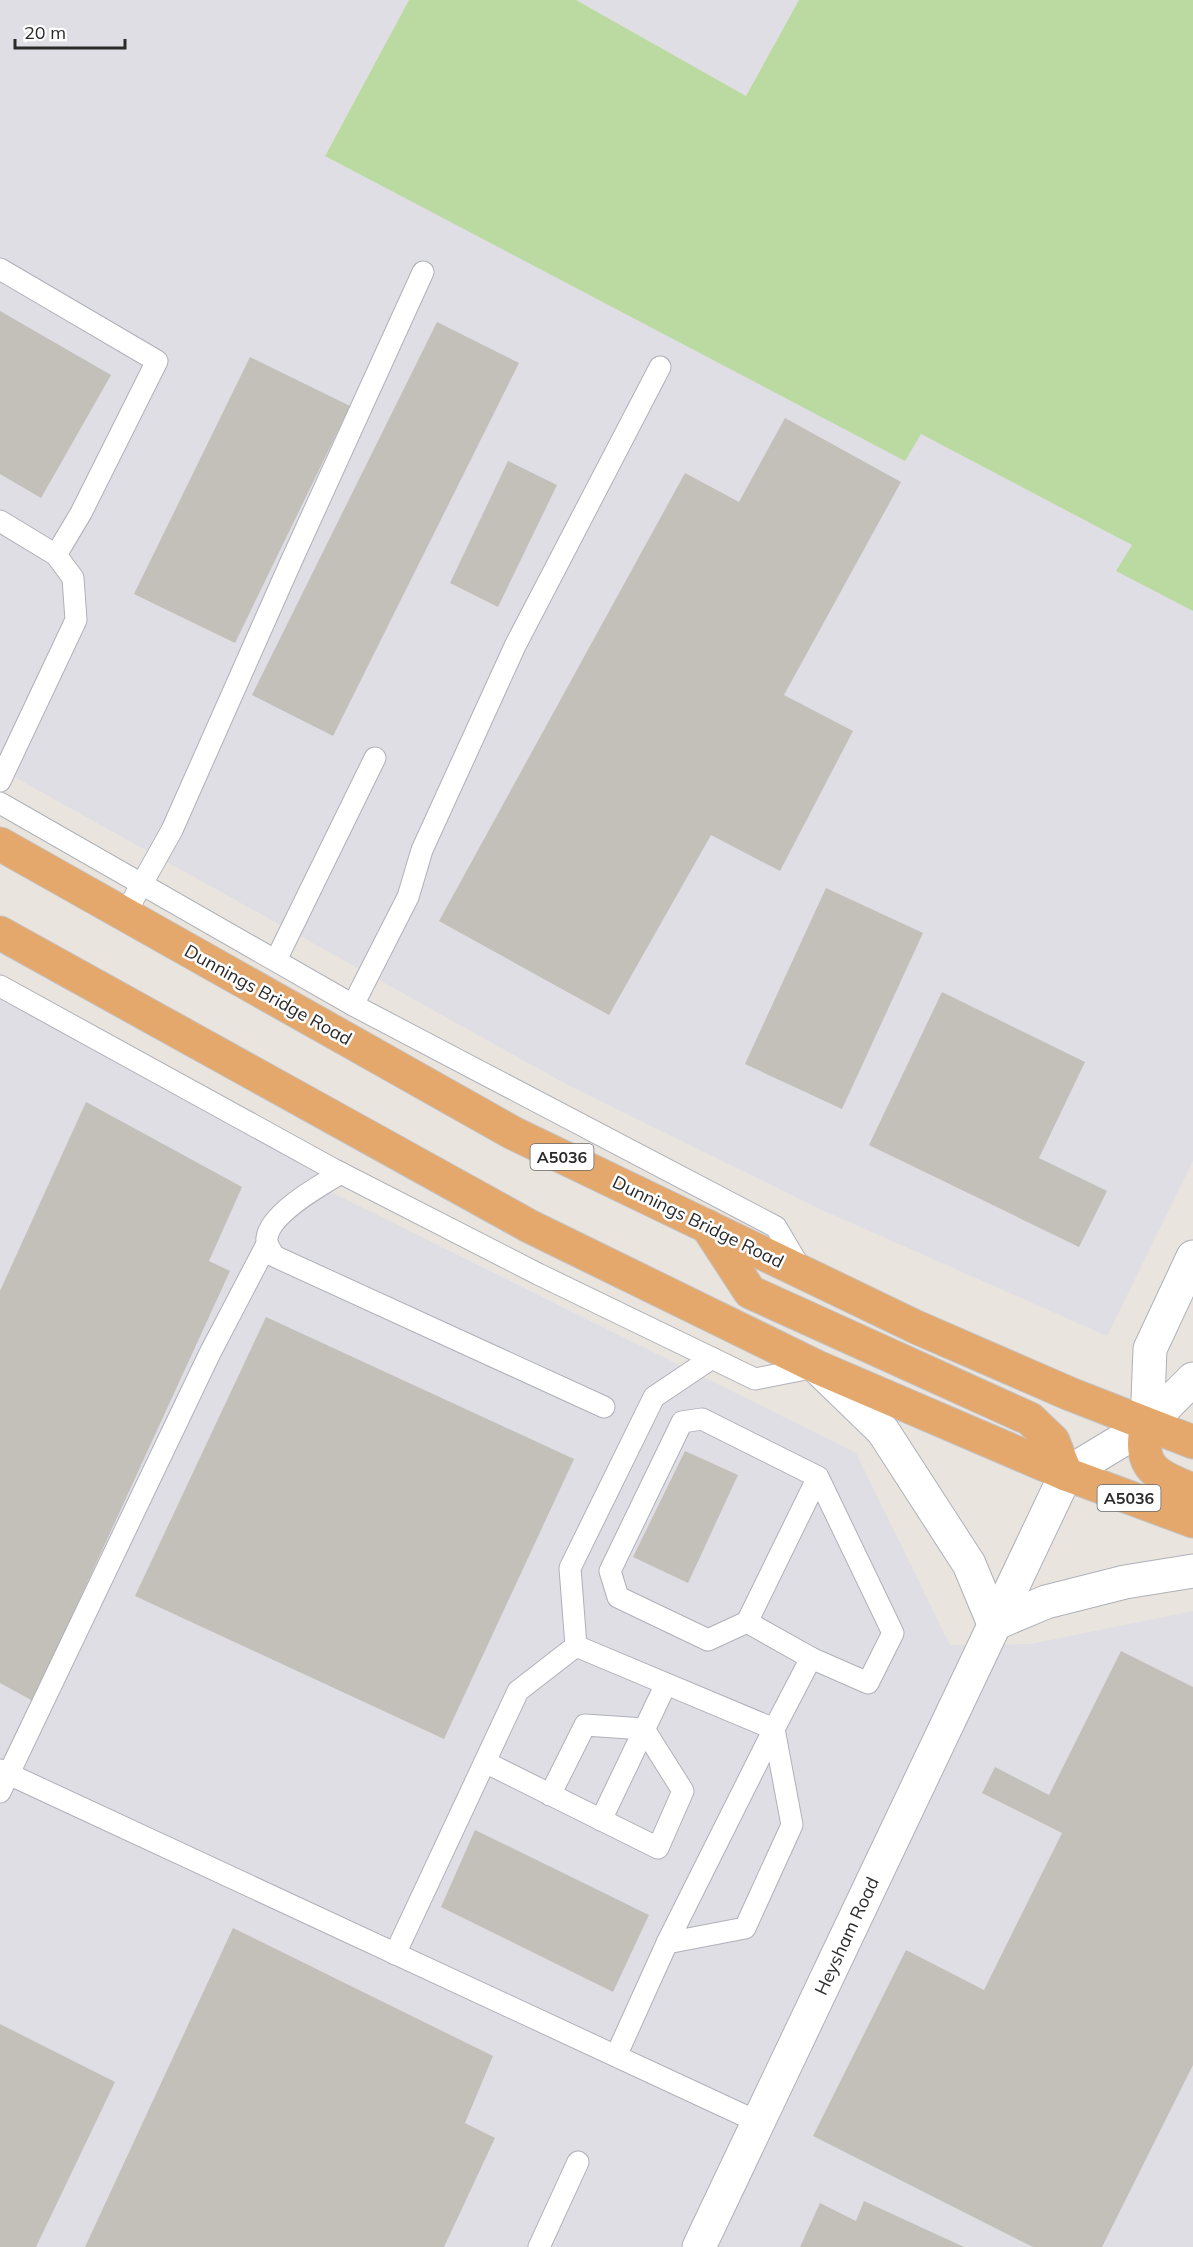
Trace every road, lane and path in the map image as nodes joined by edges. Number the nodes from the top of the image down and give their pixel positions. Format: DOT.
graph roads {
  1 [pos="0,269"];
  2 [pos="423,272"];
  3 [pos="660,367"];
  4 [pos="0,521"];
  5 [pos="56,555"];
  6 [pos="375,758"];
  7 [pos="0,781"];
  8 [pos="0,803"];
  9 [pos="0,844"];
  10 [pos="142,884"];
  11 [pos="125,915"];
  12 [pos="0,933"];
  13 [pos="276,960"];
  14 [pos="0,986"];
  15 [pos="354,1005"];
  16 [pos="667,1171"];
  17 [pos="341,1173"];
  18 [pos="651,1199"];
  19 [pos="707,1226"];
  20 [pos="267,1244"];
  21 [pos="1193,1257"];
  22 [pos="803,1273"];
  23 [pos="712,1358"];
  24 [pos="817,1367"];
  25 [pos="1193,1379"];
  26 [pos="604,1407"];
  27 [pos="1147,1425"];
  28 [pos="1193,1442"];
  29 [pos="1066,1474"];
  30 [pos="818,1477"];
  31 [pos="1193,1490"];
  32 [pos="1193,1521"];
  33 [pos="1193,1571"];
  34 [pos="747,1622"];
  35 [pos="994,1624"];
  36 [pos="576,1646"];
  37 [pos="811,1658"];
  38 [pos="666,1684"];
  39 [pos="644,1729"];
  40 [pos="774,1729"];
  41 [pos="485,1762"];
  42 [pos="3,1779"];
  43 [pos="550,1795"];
  44 [pos="601,1820"];
  45 [pos="667,1943"];
  46 [pos="395,1954"];
  47 [pos="616,2056"];
  48 [pos="758,2122"];
  49 [pos="578,2162"];
  50 [pos="539,2247"];
  51 [pos="699,2247"];
  1 -- 5 [label="lane"];
  2 -- 10 [label="lane"];
  3 -- 15 [label="lane"];
  4 -- 5 [label="lane"];
  5 -- 7 [label="lane"];
  6 -- 13 [label="lane"];
  8 -- 10 [label="lane"];
  9 -- 11 [label="highway, Dunnings Bridge Road / A5036"];
  10 -- 11 [label="lane"];
  10 -- 13 [label="lane"];
  11 -- 18 [label="highway, Dunnings Bridge Road / A5036"];
  12 -- 24 [label="highway, A5036"];
  13 -- 15 [label="lane"];
  14 -- 17 [label="lane"];
  15 -- 16 [label="lane"];
  16 -- 18 [label="lane"];
  16 -- 22 [label="lane"];
  17 -- 20 [label="lane"];
  17 -- 23 [label="lane"];
  18 -- 19 [label="highway, Dunnings Bridge Road / A5036"];
  19 -- 22 [label="highway, Dunnings Bridge Road / A5036"];
  19 -- 29 [label="highway"];
  20 -- 26 [label="lane"];
  20 -- 42 [label="lane"];
  21 -- 27 [label="street"];
  22 -- 27 [label="highway, Dunnings Bridge Road / A5036"];
  23 -- 24 [label="lane"];
  23 -- 36 [label="lane"];
  24 -- 29 [label="highway, A5036"];
  24 -- 35 [label="street"];
  25 -- 27 [label="street"];
  27 -- 28 [label="highway, Dunnings Bridge Road / A5036"];
  27 -- 29 [label="street"];
  27 -- 31 [label="highway"];
  29 -- 32 [label="highway, A5036"];
  29 -- 35 [label="street, Heysham Road"];
  30 -- 34 [label="lane"];
  30 -- 34 [label="lane"];
  30 -- 37 [label="lane"];
  33 -- 35 [label="street"];
  34 -- 37 [label="lane"];
  35 -- 48 [label="street, Heysham Road"];
  36 -- 38 [label="lane"];
  36 -- 41 [label="lane"];
  37 -- 40 [label="lane"];
  38 -- 39 [label="lane"];
  38 -- 40 [label="lane"];
  39 -- 43 [label="lane"];
  39 -- 44 [label="lane"];
  39 -- 44 [label="lane"];
  40 -- 45 [label="lane"];
  40 -- 45 [label="lane"];
  41 -- 43 [label="lane"];
  41 -- 46 [label="lane"];
  42 -- 46 [label="lane"];
  43 -- 44 [label="lane"];
  45 -- 47 [label="lane"];
  46 -- 47 [label="lane"];
  47 -- 48 [label="lane"];
  48 -- 51 [label="street, Heysham Road"];
  49 -- 50 [label="lane"];
}
